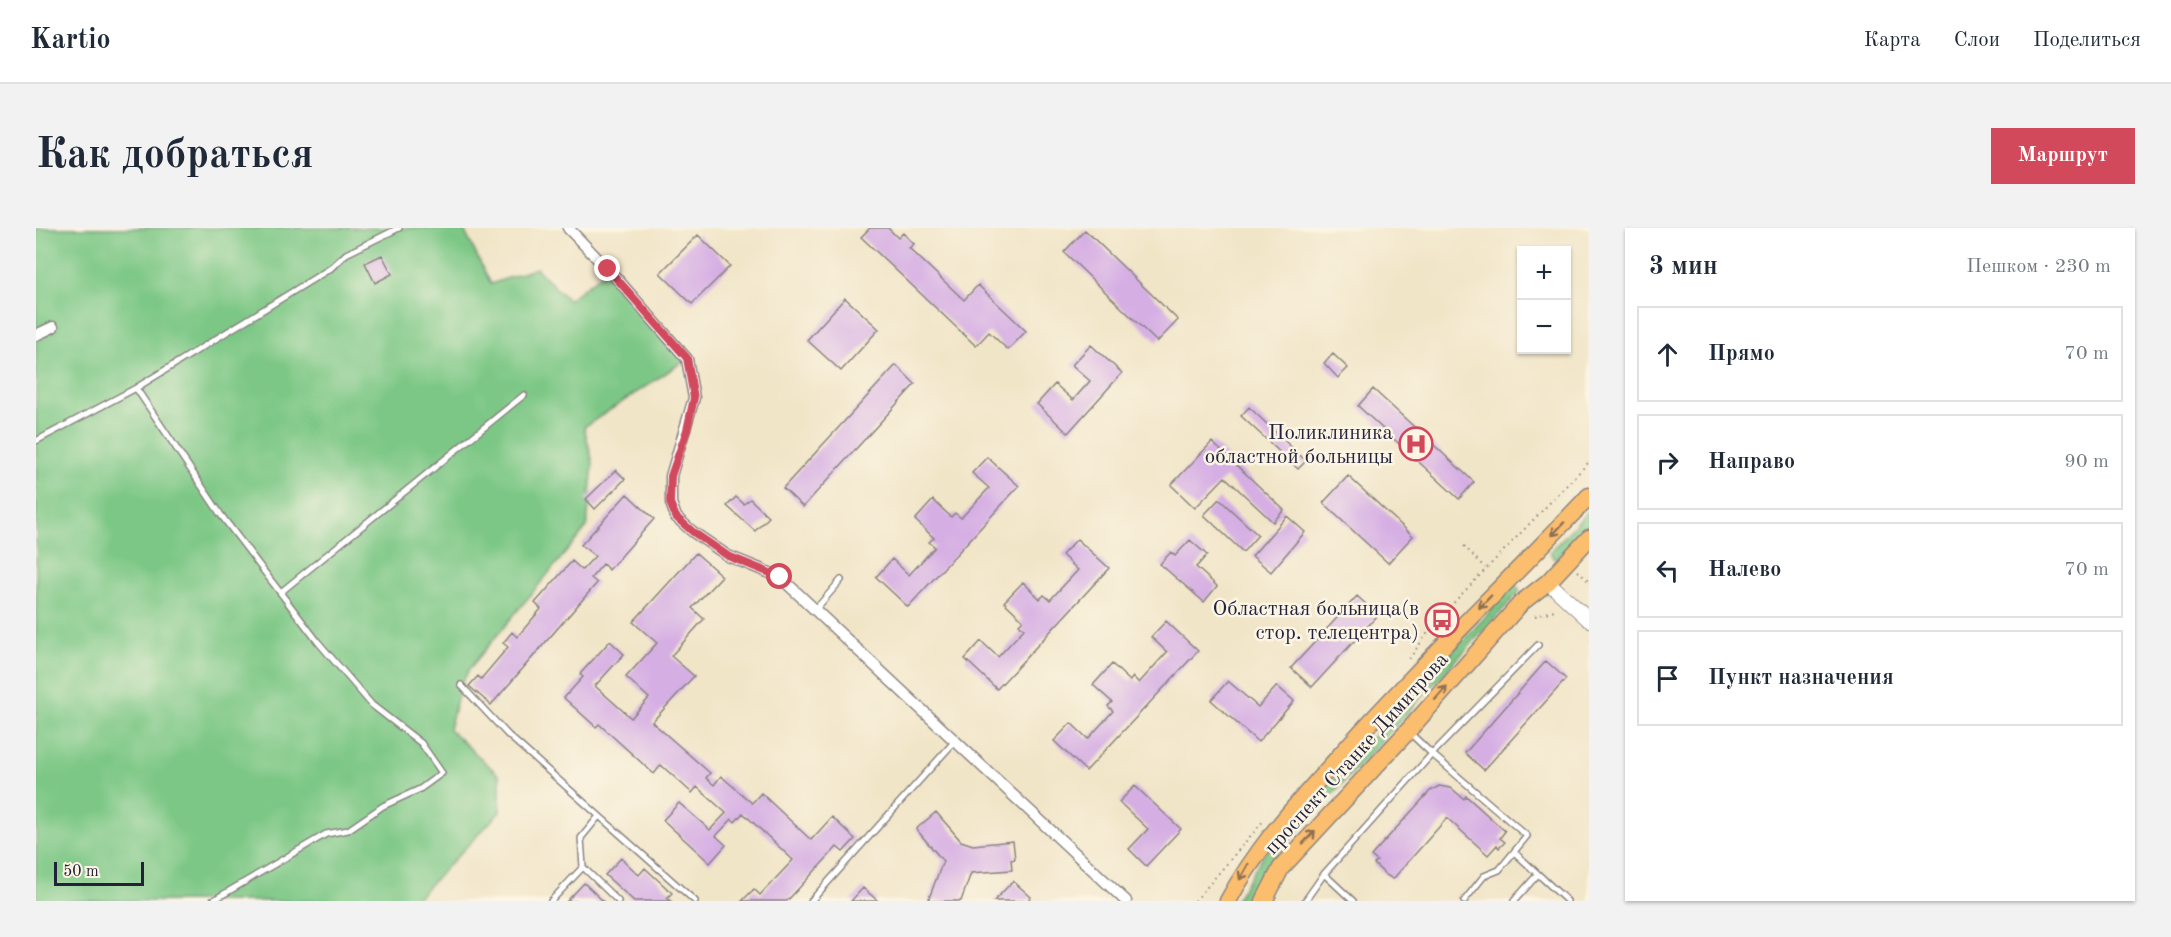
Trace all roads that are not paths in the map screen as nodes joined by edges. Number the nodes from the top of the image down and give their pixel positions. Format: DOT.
graph roads {
  1 [pos="399,228"];
  2 [pos="568,228"];
  3 [pos="53,327"];
  4 [pos="36,335"];
  5 [pos="136,388"];
  6 [pos="524,395"];
  7 [pos="36,441"];
  8 [pos="1589,496"];
  9 [pos="1589,538"];
  10 [pos="1528,562"];
  11 [pos="841,580"];
  12 [pos="1548,582"];
  13 [pos="281,592"];
  14 [pos="815,610"];
  15 [pos="1589,620"];
  16 [pos="1538,645"];
  17 [pos="461,685"];
  18 [pos="1408,731"];
  19 [pos="955,741"];
  20 [pos="1432,754"];
  21 [pos="599,816"];
  22 [pos="1514,852"];
  23 [pos="583,867"];
  24 [pos="1324,874"];
  25 [pos="1538,874"];
  26 [pos="212,901"];
  27 [pos="551,901"];
  28 [pos="618,901"];
  29 [pos="695,901"];
  30 [pos="811,901"];
  31 [pos="1126,901"];
  32 [pos="1228,901"];
  33 [pos="1263,901"];
  34 [pos="1305,901"];
  35 [pos="1353,901"];
  36 [pos="1464,901"];
  37 [pos="1514,901"];
  38 [pos="1567,901"];
  1 -- 5 [label="lane"];
  2 -- 14 [label="street"];
  3 -- 4 [label="street"];
  5 -- 7 [label="lane"];
  5 -- 13 [label="lane"];
  6 -- 13 [label="lane"];
  8 -- 10 [label="main road, проспект Станке Димитрова, one-way"];
  9 -- 12 [label="main road, проспект Станке Димитрова"];
  10 -- 12 [label="main road"];
  10 -- 32 [label="main road, проспект Станке Димитрова, one-way"];
  11 -- 14 [label="lane"];
  12 -- 15 [label="street"];
  18 -- 12 [label="main road, проспект Станке Димитрова, one-way"];
  13 -- 26 [label="lane"];
  14 -- 19 [label="street"];
  16 -- 20 [label="lane"];
  17 -- 21 [label="lane"];
  18 -- 20 [label="lane"];
  33 -- 18 [label="main road, проспект Станке Димитрова, one-way"];
  19 -- 30 [label="lane"];
  19 -- 31 [label="street"];
  20 -- 22 [label="lane"];
  20 -- 24 [label="lane"];
  21 -- 23 [label="lane"];
  21 -- 29 [label="lane"];
  22 -- 25 [label="lane"];
  22 -- 36 [label="lane"];
  23 -- 27 [label="lane"];
  23 -- 28 [label="lane"];
  24 -- 34 [label="lane"];
  24 -- 35 [label="lane"];
  25 -- 37 [label="lane"];
  25 -- 38 [label="lane"];
}
